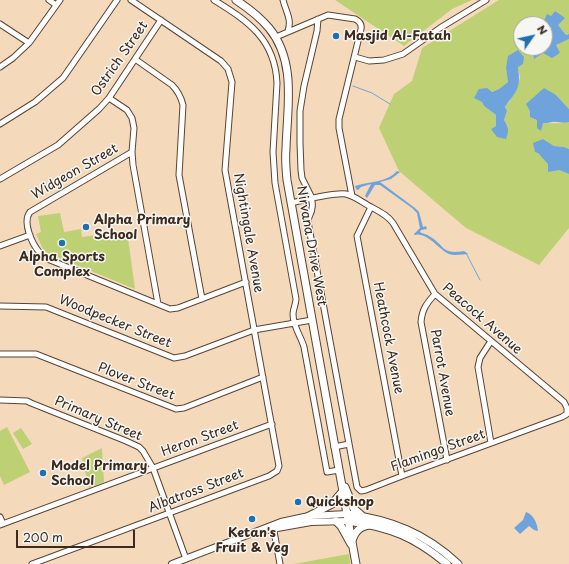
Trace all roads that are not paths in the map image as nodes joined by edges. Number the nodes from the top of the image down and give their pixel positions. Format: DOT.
graph roads {
  1 [pos="49,0"];
  2 [pos="117,0"];
  3 [pos="131,0"];
  4 [pos="214,0"];
  5 [pos="236,0"];
  6 [pos="283,0"];
  7 [pos="486,0"];
  8 [pos="58,2"];
  9 [pos="318,19"];
  10 [pos="161,20"];
  11 [pos="0,24"];
  12 [pos="288,31"];
  13 [pos="276,37"];
  14 [pos="29,43"];
  15 [pos="354,57"];
  16 [pos="135,60"];
  17 [pos="0,67"];
  18 [pos="109,98"];
  19 [pos="0,124"];
  20 [pos="132,152"];
  21 [pos="0,179"];
  22 [pos="352,196"];
  23 [pos="312,199"];
  24 [pos="291,203"];
  25 [pos="371,207"];
  26 [pos="30,235"];
  27 [pos="0,246"];
  28 [pos="246,282"];
  29 [pos="434,294"];
  30 [pos="202,299"];
  31 [pos="158,304"];
  32 [pos="0,306"];
  33 [pos="312,320"];
  34 [pos="294,323"];
  35 [pos="254,330"];
  36 [pos="491,341"];
  37 [pos="0,354"];
  38 [pos="263,377"];
  39 [pos="0,400"];
  40 [pos="567,412"];
  41 [pos="272,424"];
  42 [pos="491,443"];
  43 [pos="349,444"];
  44 [pos="334,447"];
  45 [pos="446,460"];
  46 [pos="153,468"];
  47 [pos="277,471"];
  48 [pos="340,473"];
  49 [pos="402,476"];
  50 [pos="343,491"];
  51 [pos="169,513"];
  52 [pos="309,516"];
  53 [pos="363,516"];
  54 [pos="0,518"];
  55 [pos="348,518"];
  56 [pos="336,521"];
  57 [pos="372,524"];
  58 [pos="1,525"];
  59 [pos="273,527"];
  60 [pos="352,544"];
  61 [pos="186,559"];
  62 [pos="32,564"];
  63 [pos="172,564"];
  64 [pos="280,564"];
  65 [pos="356,564"];
  66 [pos="447,564"];
  67 [pos="458,564"];
  1 -- 8 [label="street"];
  2 -- 19 [label="street"];
  3 -- 10 [label="street, Nightingale Avenue"];
  4 -- 34 [label="street"];
  5 -- 13 [label="main road, Nirvana Drive West"];
  6 -- 12 [label="street"];
  7 -- 15 [label="street"];
  8 -- 14 [label="street"];
  9 -- 12 [label="street"];
  9 -- 15 [label="street"];
  9 -- 23 [label="street"];
  10 -- 16 [label="street, Ostrich Street"];
  10 -- 28 [label="street, Nightingale Avenue"];
  11 -- 14 [label="street"];
  12 -- 13 [label="street"];
  13 -- 24 [label="main road, Nirvana Drive West"];
  14 -- 17 [label="street"];
  15 -- 22 [label="street"];
  16 -- 18 [label="street, Ostrich Street"];
  16 -- 30 [label="street"];
  18 -- 20 [label="street"];
  18 -- 21 [label="street, Ostrich Street"];
  20 -- 26 [label="street, Widgeon Street"];
  20 -- 31 [label="street"];
  22 -- 23 [label="street, Peacock Avenue"];
  22 -- 25 [label="street, Peacock Avenue"];
  23 -- 24 [label="street, Peacock Avenue"];
  23 -- 43 [label="street"];
  24 -- 33 [label="main road, Nirvana Drive West"];
  25 -- 29 [label="street, Peacock Avenue"];
  25 -- 49 [label="street, Heathcock Avenue"];
  26 -- 27 [label="street"];
  26 -- 31 [label="street"];
  28 -- 30 [label="street"];
  28 -- 35 [label="street, Nightingale Avenue"];
  29 -- 36 [label="street, Peacock Avenue"];
  29 -- 45 [label="street, Parrot Avenue"];
  30 -- 31 [label="street"];
  32 -- 35 [label="street, Woodpecker Street"];
  33 -- 34 [label="street, Woodpecker Street"];
  33 -- 44 [label="main road, Nirvana Drive West"];
  34 -- 35 [label="street, Woodpecker Street"];
  34 -- 48 [label="street"];
  35 -- 38 [label="street, Nightingale Avenue"];
  36 -- 40 [label="street, Peacock Avenue"];
  36 -- 42 [label="street"];
  37 -- 38 [label="street, Plover Street"];
  38 -- 41 [label="street, Nightingale Avenue"];
  39 -- 46 [label="street, Primary Street"];
  40 -- 42 [label="street, Flamingo Street"];
  41 -- 46 [label="street, Heron Street"];
  41 -- 47 [label="street, Nightingale Avenue"];
  42 -- 45 [label="street, Flamingo Street"];
  43 -- 44 [label="street"];
  43 -- 49 [label="street, Flamingo Street"];
  44 -- 48 [label="main road, Nirvana Drive West"];
  45 -- 49 [label="street, Flamingo Street"];
  46 -- 51 [label="street, Primary Street"];
  46 -- 58 [label="street, Heron Street"];
  47 -- 51 [label="street, Albatross Street"];
  48 -- 50 [label="main road, Nirvana Drive West"];
  48 -- 53 [label="main road"];
  50 -- 52 [label="main road"];
  50 -- 55 [label="main road, Nirvana Drive West"];
  51 -- 61 [label="street, Primary Street"];
  51 -- 62 [label="street, Albatross Street"];
  52 -- 55 [label="street"];
  52 -- 59 [label="street"];
  53 -- 55 [label="main road"];
  53 -- 67 [label="main road"];
  54 -- 58 [label="street"];
  55 -- 56 [label="street"];
  55 -- 57 [label="main road"];
  55 -- 60 [label="main road, Nirvana Drive West"];
  56 -- 59 [label="street"];
  56 -- 60 [label="main road"];
  57 -- 60 [label="main road"];
  57 -- 66 [label="main road"];
  59 -- 61 [label="street"];
  59 -- 64 [label="street"];
  60 -- 65 [label="main road, Nirvana Drive West"];
  61 -- 63 [label="street"];
}
